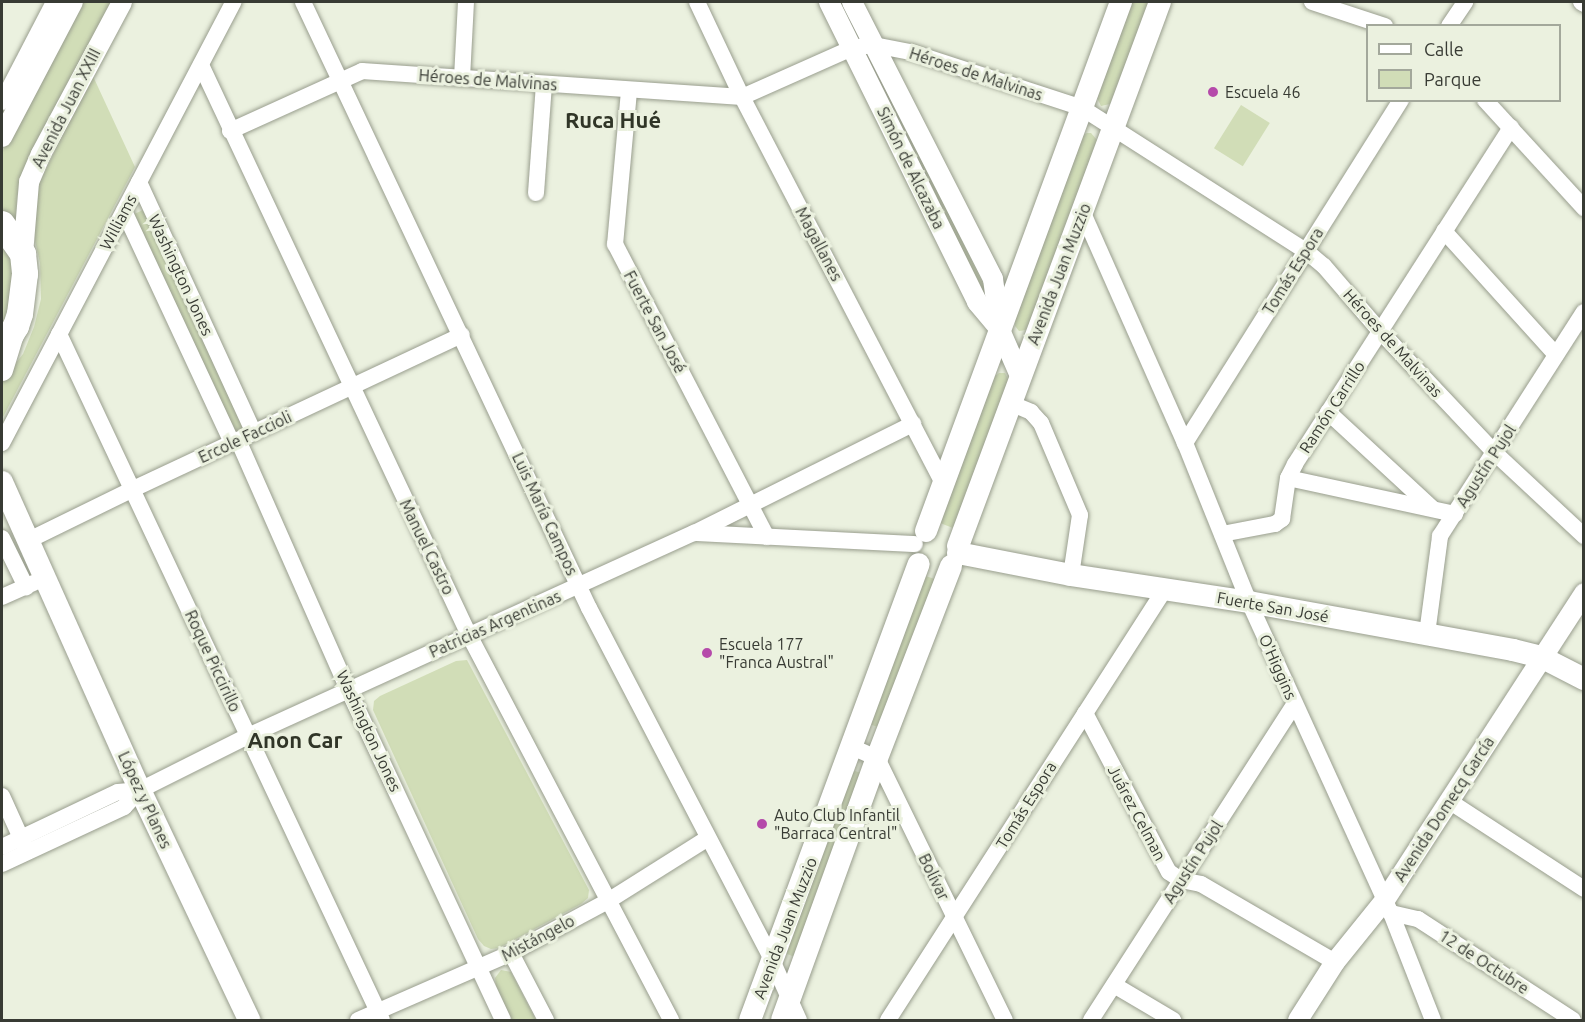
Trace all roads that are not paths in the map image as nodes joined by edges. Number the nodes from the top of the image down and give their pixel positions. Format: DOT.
graph roads {
  1 [pos="54,2"];
  2 [pos="73,2"];
  3 [pos="122,2"];
  4 [pos="234,2"];
  5 [pos="303,2"];
  6 [pos="466,2"];
  7 [pos="697,2"];
  8 [pos="829,2"];
  9 [pos="852,2"];
  10 [pos="1121,2"];
  11 [pos="1160,2"];
  12 [pos="1312,2"];
  13 [pos="1465,2"];
  14 [pos="1379,24"];
  15 [pos="1450,24"];
  16 [pos="874,45"];
  17 [pos="852,48"];
  18 [pos="201,65"];
  19 [pos="462,78"];
  20 [pos="338,80"];
  21 [pos="544,85"];
  22 [pos="4,90"];
  23 [pos="628,91"];
  24 [pos="742,97"];
  25 [pos="1400,102"];
  26 [pos="1487,102"];
  27 [pos="1082,108"];
  28 [pos="1511,127"];
  29 [pos="1114,128"];
  30 [pos="230,130"];
  31 [pos="2,137"];
  32 [pos="139,183"];
  33 [pos="536,193"];
  34 [pos="1584,208"];
  35 [pos="124,211"];
  36 [pos="1083,213"];
  37 [pos="2,224"];
  38 [pos="1444,231"];
  39 [pos="1306,251"];
  40 [pos="23,254"];
  41 [pos="1584,312"];
  42 [pos="16,326"];
  43 [pos="1000,330"];
  44 [pos="1380,332"];
  45 [pos="59,334"];
  46 [pos="462,335"];
  47 [pos="2,350"];
  48 [pos="1556,355"];
  49 [pos="2,370"];
  50 [pos="1020,376"];
  51 [pos="351,387"];
  52 [pos="1010,403"];
  53 [pos="1328,411"];
  54 [pos="913,424"];
  55 [pos="254,433"];
  56 [pos="235,442"];
  57 [pos="2,443"];
  58 [pos="1185,443"];
  59 [pos="1495,453"];
  60 [pos="1288,478"];
  61 [pos="2,482"];
  62 [pos="944,485"];
  63 [pos="133,489"];
  64 [pos="750,505"];
  65 [pos="2,508"];
  66 [pos="1432,509"];
  67 [pos="1455,514"];
  68 [pos="694,533"];
  69 [pos="1222,534"];
  70 [pos="1584,536"];
  71 [pos="767,537"];
  72 [pos="2,538"];
  73 [pos="29,540"];
  74 [pos="920,546"];
  75 [pos="956,555"];
  76 [pos="1071,575"];
  77 [pos="35,583"];
  78 [pos="579,586"];
  79 [pos="1165,589"];
  80 [pos="1584,593"];
  81 [pos="2,597"];
  82 [pos="1250,602"];
  83 [pos="1427,634"];
  84 [pos="469,635"];
  85 [pos="1541,657"];
  86 [pos="1584,679"];
  87 [pos="348,689"];
  88 [pos="1295,704"];
  89 [pos="1085,713"];
  90 [pos="248,736"];
  91 [pos="852,747"];
  92 [pos="878,758"];
  93 [pos="140,790"];
  94 [pos="2,796"];
  95 [pos="1449,801"];
  96 [pos="708,838"];
  97 [pos="24,845"];
  98 [pos="2,847"];
  99 [pos="2,864"];
  100 [pos="1181,880"];
  101 [pos="1584,889"];
  102 [pos="608,901"];
  103 [pos="1388,906"];
  104 [pos="954,918"];
  105 [pos="511,953"];
  106 [pos="772,960"];
  107 [pos="1335,962"];
  108 [pos="479,968"];
  109 [pos="1114,985"];
  110 [pos="790,1014"];
  111 [pos="380,1016"];
  112 [pos="1301,1019"];
  113 [pos="249,1020"];
  114 [pos="358,1020"];
  115 [pos="503,1020"];
  116 [pos="546,1020"];
  117 [pos="671,1020"];
  118 [pos="750,1020"];
  119 [pos="888,1020"];
  120 [pos="1005,1020"];
  121 [pos="1091,1020"];
  122 [pos="1173,1020"];
  123 [pos="1433,1020"];
  124 [pos="1573,1020"];
  1 -- 22 [label="street"];
  2 -- 31 [label="street"];
  3 -- 40 [label="street, Avenida Juan XXIII"];
  4 -- 18 [label="street, Williams"];
  5 -- 20 [label="street, Luis María Campos"];
  6 -- 19 [label="street"];
  7 -- 24 [label="street, Magallanes"];
  8 -- 17 [label="street, Simón de Alcazaba"];
  9 -- 16 [label="street, Simón de Alcazaba"];
  10 -- 27 [label="main road, Avenida Juan Muzzio"];
  11 -- 29 [label="main road, Avenida Juan Muzzio"];
  12 -- 14 [label="street"];
  13 -- 15 [label="street"];
  16 -- 17 [label="street, Héroes de Malvinas"];
  16 -- 27 [label="street, Héroes de Malvinas"];
  16 -- 43 [label="street, Simón de Alcazaba"];
  17 -- 24 [label="street, Héroes de Malvinas"];
  17 -- 43 [label="street, Simón de Alcazaba"];
  18 -- 30 [label="street, Manuel Castro"];
  18 -- 32 [label="street, Williams"];
  19 -- 20 [label="street, Héroes de Malvinas"];
  19 -- 21 [label="street, Héroes de Malvinas"];
  20 -- 30 [label="street, Héroes de Malvinas"];
  20 -- 46 [label="street, Luis María Campos"];
  21 -- 23 [label="street, Héroes de Malvinas"];
  21 -- 33 [label="street"];
  23 -- 24 [label="street, Héroes de Malvinas"];
  23 -- 64 [label="street, Fuerte San José"];
  24 -- 54 [label="street, Magallanes"];
  25 -- 39 [label="street, Tomás Espora"];
  26 -- 28 [label="street"];
  27 -- 29 [label="street, Héroes de Malvinas"];
  27 -- 43 [label="main road, Avenida Juan Muzzio"];
  28 -- 34 [label="street"];
  28 -- 38 [label="street, Ramón Carrillo"];
  29 -- 36 [label="main road, Avenida Juan Muzzio"];
  29 -- 39 [label="street, Héroes de Malvinas"];
  30 -- 51 [label="street, Manuel Castro"];
  32 -- 35 [label="street, Williams"];
  32 -- 55 [label="street, Washington Jones"];
  35 -- 45 [label="street, Williams"];
  35 -- 56 [label="street, Washington Jones"];
  36 -- 50 [label="main road, Avenida Juan Muzzio"];
  36 -- 58 [label="street, O'Higgins"];
  37 -- 40 [label="main road"];
  38 -- 44 [label="street, Ramón Carrillo"];
  38 -- 48 [label="street"];
  39 -- 44 [label="street, Héroes de Malvinas"];
  39 -- 58 [label="street, Tomás Espora"];
  40 -- 42 [label="main road"];
  41 -- 48 [label="street, Agustín Pujol"];
  42 -- 47 [label="main road"];
  42 -- 49 [label="main road"];
  43 -- 50 [label="street, Simón de Alcazaba"];
  43 -- 62 [label="main road, Avenida Juan Muzzio"];
  44 -- 53 [label="street, Ramón Carrillo"];
  44 -- 59 [label="street, Héroes de Malvinas"];
  45 -- 57 [label="street, Williams"];
  45 -- 63 [label="street, Roque Piccirillo"];
  46 -- 51 [label="street, Ercole Faccioli"];
  46 -- 78 [label="street, Luis María Campos"];
  48 -- 59 [label="street, Agustín Pujol"];
  50 -- 52 [label="main road, Avenida Juan Muzzio"];
  51 -- 55 [label="street, Ercole Faccioli"];
  51 -- 84 [label="street, Manuel Castro"];
  52 -- 75 [label="main road, Avenida Juan Muzzio"];
  52 -- 76 [label="street"];
  53 -- 60 [label="street, Ramón Carrillo"];
  53 -- 66 [label="street"];
  54 -- 62 [label="street, Magallanes"];
  54 -- 64 [label="street, Patricias Argentinas"];
  55 -- 56 [label="street, Ercole Faccioli"];
  56 -- 63 [label="street, Ercole Faccioli"];
  56 -- 87 [label="street, Washington Jones"];
  58 -- 69 [label="street, O'Higgins"];
  59 -- 67 [label="street, Agustín Pujol"];
  59 -- 70 [label="street, Héroes de Malvinas"];
  60 -- 66 [label="street"];
  60 -- 69 [label="street, Ramón Carrillo"];
  61 -- 73 [label="main road, López y Planes"];
  62 -- 74 [label="main road, Avenida Juan Muzzio"];
  63 -- 73 [label="street, Ercole Faccioli"];
  63 -- 90 [label="street, Roque Piccirillo"];
  64 -- 68 [label="street, Patricias Argentinas"];
  64 -- 71 [label="street, Fuerte San José"];
  65 -- 77 [label="main road, López y Planes"];
  66 -- 67 [label="street"];
  67 -- 83 [label="street, Agustín Pujol"];
  68 -- 71 [label="street"];
  68 -- 78 [label="street, Patricias Argentinas"];
  69 -- 82 [label="street, O'Higgins"];
  71 -- 74 [label="street"];
  72 -- 77 [label="street, López y Planes"];
  73 -- 77 [label="main road, López y Planes"];
  74 -- 75 [label="main road"];
  74 -- 75 [label="main road"];
  74 -- 91 [label="main road, Avenida Juan Muzzio"];
  75 -- 76 [label="main road, Fuerte San José"];
  75 -- 92 [label="main road, Avenida Juan Muzzio"];
  76 -- 79 [label="main road, Fuerte San José"];
  77 -- 81 [label="street"];
  77 -- 93 [label="main road, López y Planes"];
  78 -- 84 [label="street, Patricias Argentinas"];
  78 -- 96 [label="street, Luis María Campos"];
  79 -- 82 [label="main road, Fuerte San José"];
  79 -- 89 [label="street, Tomás Espora"];
  80 -- 85 [label="street, Avenida Domecq García"];
  82 -- 83 [label="main road, Fuerte San José"];
  82 -- 88 [label="street, O'Higgins"];
  83 -- 85 [label="main road, Fuerte San José"];
  84 -- 87 [label="street, Patricias Argentinas"];
  84 -- 102 [label="street, Manuel Castro"];
  85 -- 86 [label="main road, Fuerte San José"];
  85 -- 95 [label="street, Avenida Domecq García"];
  87 -- 90 [label="street, Patricias Argentinas"];
  87 -- 108 [label="street, Washington Jones"];
  88 -- 100 [label="street, Agustín Pujol"];
  88 -- 103 [label="street, O'Higgins"];
  89 -- 100 [label="street, Juárez Celman"];
  89 -- 104 [label="street, Tomás Espora"];
  90 -- 93 [label="street, Patricias Argentinas"];
  90 -- 111 [label="street, Roque Piccirillo"];
  91 -- 92 [label="street"];
  91 -- 106 [label="main road, Avenida Juan Muzzio"];
  92 -- 104 [label="street, Bolívar"];
  92 -- 110 [label="main road, Avenida Juan Muzzio"];
  93 -- 97 [label="street, Patricias Argentinas"];
  93 -- 113 [label="main road, López y Planes"];
  94 -- 97 [label="street"];
  95 -- 101 [label="street"];
  95 -- 103 [label="street, Avenida Domecq García"];
  96 -- 102 [label="street, Mistángelo"];
  96 -- 106 [label="street, Luis María Campos"];
  97 -- 98 [label="street, Patricias Argentinas"];
  97 -- 99 [label="street, Patricias Argentinas"];
  100 -- 107 [label="street, Juárez Celman"];
  100 -- 109 [label="street, Agustín Pujol"];
  102 -- 105 [label="street, Mistángelo"];
  102 -- 117 [label="street, Manuel Castro"];
  103 -- 107 [label="street, Avenida Domecq García"];
  103 -- 123 [label="street, O'Higgins"];
  103 -- 124 [label="street, 12 de Octubre"];
  104 -- 119 [label="street, Tomás Espora"];
  104 -- 120 [label="street, Bolívar"];
  105 -- 108 [label="street, Mistángelo"];
  105 -- 116 [label="street"];
  106 -- 110 [label="street, Luis María Campos"];
  106 -- 118 [label="main road, Avenida Juan Muzzio"];
  107 -- 112 [label="street, Avenida Domecq García"];
  108 -- 111 [label="street, Mistángelo"];
  108 -- 115 [label="street, Washington Jones"];
  109 -- 121 [label="street, Agustín Pujol"];
  109 -- 122 [label="street"];
  111 -- 114 [label="street, Mistángelo"];
}
